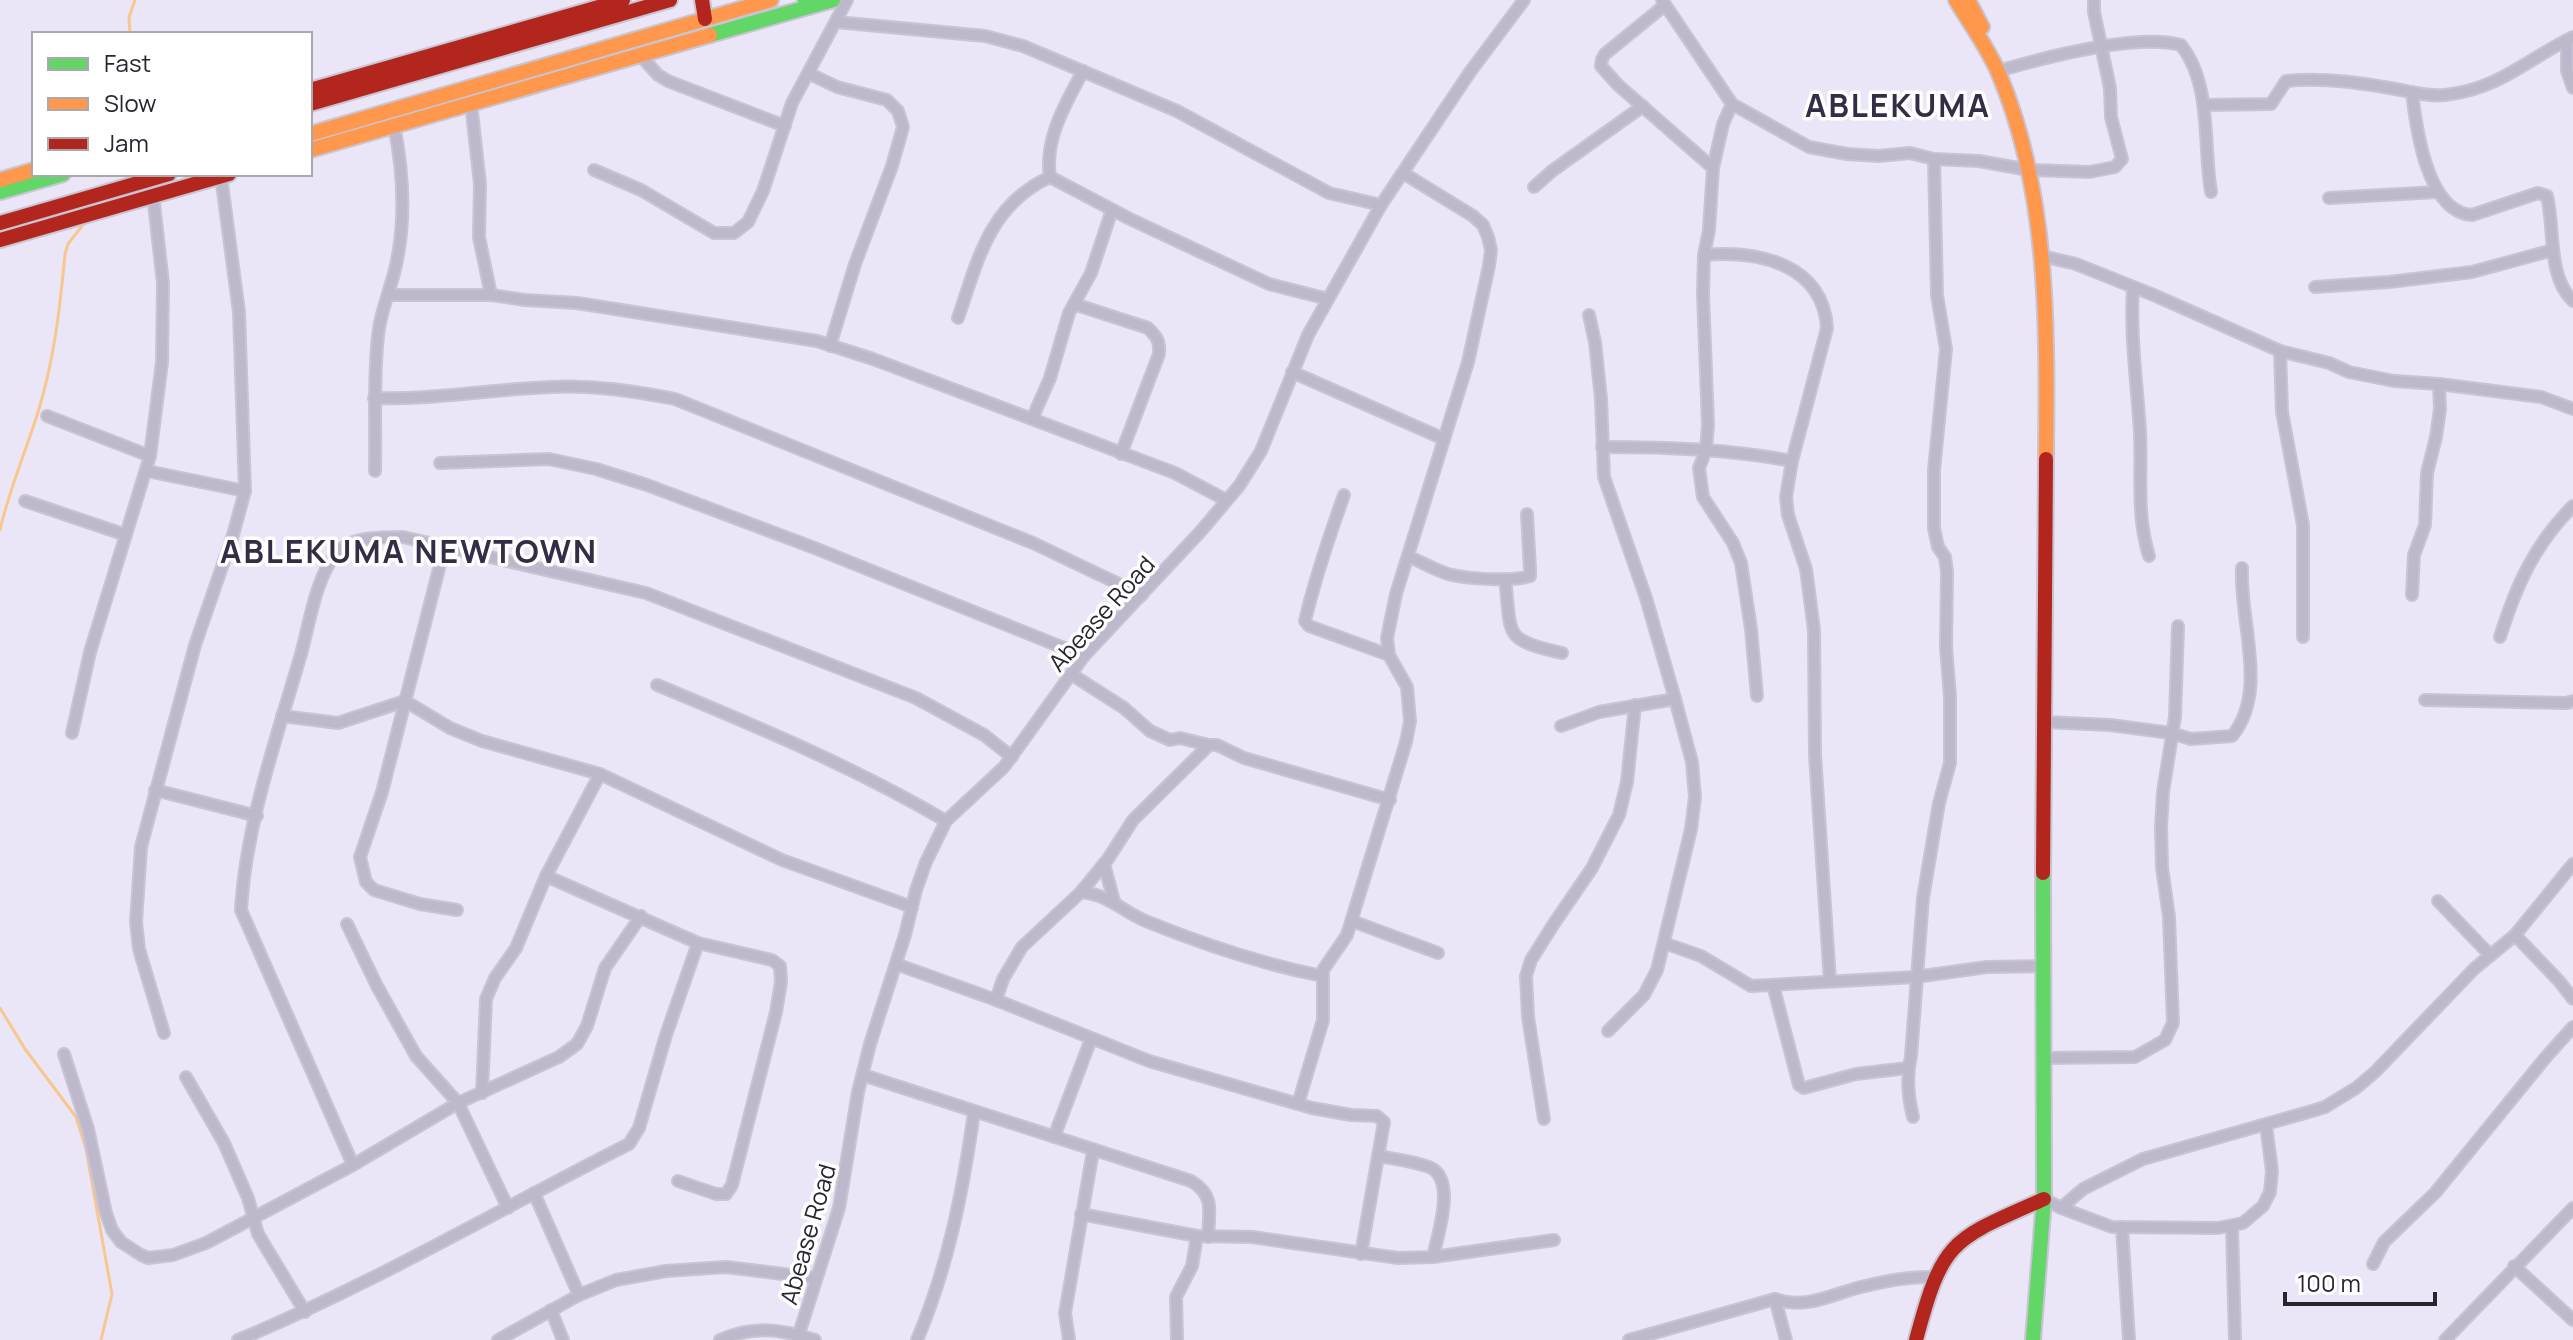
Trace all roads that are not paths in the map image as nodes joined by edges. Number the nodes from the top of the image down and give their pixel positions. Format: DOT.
graph roads {
  1 [pos="623,0"];
  2 [pos="670,0"];
  3 [pos="702,0"];
  4 [pos="771,0"];
  5 [pos="833,0"];
  6 [pos="847,0"];
  7 [pos="1524,0"];
  8 [pos="1956,0"];
  9 [pos="1968,0"];
  10 [pos="2094,0"];
  11 [pos="1663,2"];
  12 [pos="806,4"];
  13 [pos="705,19"];
  14 [pos="836,22"];
  15 [pos="2570,39"];
  16 [pos="2103,48"];
  17 [pos="640,55"];
  18 [pos="1996,66"];
  19 [pos="1083,71"];
  20 [pos="810,74"];
  21 [pos="407,78"];
  22 [pos="2573,88"];
  23 [pos="312,89"];
  24 [pos="2412,92"];
  25 [pos="312,103"];
  26 [pos="471,103"];
  27 [pos="413,104"];
  28 [pos="1732,104"];
  29 [pos="2204,105"];
  30 [pos="1643,106"];
  31 [pos="394,125"];
  32 [pos="785,126"];
  33 [pos="312,133"];
  34 [pos="312,149"];
  35 [pos="1934,159"];
  36 [pos="1713,168"];
  37 [pos="594,170"];
  38 [pos="2029,170"];
  39 [pos="32,171"];
  40 [pos="1403,173"];
  41 [pos="56,176"];
  42 [pos="162,176"];
  43 [pos="221,176"];
  44 [pos="225,176"];
  45 [pos="1050,177"];
  46 [pos="0,180"];
  47 [pos="1534,187"];
  48 [pos="0,192"];
  49 [pos="2211,192"];
  50 [pos="2437,192"];
  51 [pos="153,195"];
  52 [pos="2329,198"];
  53 [pos="1381,205"];
  54 [pos="1112,210"];
  55 [pos="0,223"];
  56 [pos="0,240"];
  57 [pos="2553,250"];
  58 [pos="1704,255"];
  59 [pos="2042,256"];
  60 [pos="2315,287"];
  61 [pos="2133,288"];
  62 [pos="388,295"];
  63 [pos="491,295"];
  64 [pos="1328,299"];
  65 [pos="2573,301"];
  66 [pos="1074,304"];
  67 [pos="1589,315"];
  68 [pos="958,318"];
  69 [pos="830,346"];
  70 [pos="2280,351"];
  71 [pos="1292,372"];
  72 [pos="2439,384"];
  73 [pos="374,398"];
  74 [pos="2573,409"];
  75 [pos="47,416"];
  76 [pos="1032,419"];
  77 [pos="1444,439"];
  78 [pos="1602,447"];
  79 [pos="1706,450"];
  80 [pos="1121,454"];
  81 [pos="150,456"];
  82 [pos="1792,461"];
  83 [pos="440,463"];
  84 [pos="147,471"];
  85 [pos="375,471"];
  86 [pos="245,491"];
  87 [pos="1344,495"];
  88 [pos="1226,500"];
  89 [pos="25,501"];
  90 [pos="2573,506"];
  91 [pos="1527,514"];
  92 [pos="126,535"];
  93 [pos="445,545"];
  94 [pos="1408,556"];
  95 [pos="2149,556"];
  96 [pos="2242,568"];
  97 [pos="1505,579"];
  98 [pos="1142,595"];
  99 [pos="2412,595"];
  100 [pos="2178,626"];
  101 [pos="2303,637"];
  102 [pos="2500,637"];
  103 [pos="1562,653"];
  104 [pos="1389,655"];
  105 [pos="1084,656"];
  106 [pos="1071,674"];
  107 [pos="657,685"];
  108 [pos="1757,696"];
  109 [pos="1675,699"];
  110 [pos="2425,700"];
  111 [pos="405,701"];
  112 [pos="2573,701"];
  113 [pos="1635,705"];
  114 [pos="282,716"];
  115 [pos="2044,722"];
  116 [pos="1561,726"];
  117 [pos="72,733"];
  118 [pos="2171,733"];
  119 [pos="1209,745"];
  120 [pos="1012,757"];
  121 [pos="600,774"];
  122 [pos="155,790"];
  123 [pos="1390,800"];
  124 [pos="257,816"];
  125 [pos="946,821"];
  126 [pos="1104,864"];
  127 [pos="2573,864"];
  128 [pos="546,876"];
  129 [pos="1081,892"];
  130 [pos="1114,901"];
  131 [pos="2438,901"];
  132 [pos="912,907"];
  133 [pos="457,910"];
  134 [pos="641,916"];
  135 [pos="1352,921"];
  136 [pos="347,924"];
  137 [pos="2515,935"];
  138 [pos="698,943"];
  139 [pos="1664,943"];
  140 [pos="1438,953"];
  141 [pos="2490,955"];
  142 [pos="896,964"];
  143 [pos="2042,966"];
  144 [pos="1322,976"];
  145 [pos="1915,977"];
  146 [pos="1830,981"];
  147 [pos="1773,985"];
  148 [pos="2573,999"];
  149 [pos="996,1000"];
  150 [pos="2573,1027"];
  151 [pos="1608,1031"];
  152 [pos="164,1033"];
  153 [pos="1091,1039"];
  154 [pos="64,1054"];
  155 [pos="2044,1058"];
  156 [pos="1908,1068"];
  157 [pos="863,1075"];
  158 [pos="186,1077"];
  159 [pos="482,1093"];
  160 [pos="458,1103"];
  161 [pos="1298,1104"];
  162 [pos="974,1112"];
  163 [pos="1913,1117"];
  164 [pos="1544,1119"];
  165 [pos="2266,1125"];
  166 [pos="1054,1137"];
  167 [pos="1093,1151"];
  168 [pos="1378,1156"];
  169 [pos="353,1165"];
  170 [pos="678,1181"];
  171 [pos="534,1193"];
  172 [pos="2044,1199"];
  173 [pos="508,1208"];
  174 [pos="2061,1208"];
  175 [pos="2573,1208"];
  176 [pos="1081,1214"];
  177 [pos="252,1219"];
  178 [pos="2122,1227"];
  179 [pos="2232,1227"];
  180 [pos="1202,1236"];
  181 [pos="1554,1240"];
  182 [pos="1361,1254"];
  183 [pos="1433,1257"];
  184 [pos="2373,1264"];
  185 [pos="2514,1266"];
  186 [pos="1936,1277"];
  187 [pos="816,1278"];
  188 [pos="579,1295"];
  189 [pos="1775,1299"];
  190 [pos="551,1310"];
  191 [pos="305,1312"];
  192 [pos="2573,1320"];
  193 [pos="798,1337"];
  194 [pos="238,1340"];
  195 [pos="498,1340"];
  196 [pos="563,1340"];
  197 [pos="720,1340"];
  198 [pos="815,1340"];
  199 [pos="917,1340"];
  200 [pos="1069,1340"];
  201 [pos="1177,1340"];
  202 [pos="1629,1340"];
  203 [pos="1786,1340"];
  204 [pos="1916,1340"];
  205 [pos="2033,1340"];
  206 [pos="2129,1340"];
  207 [pos="2235,1340"];
  208 [pos="2445,1340"];
  1 -- 23 [label="street"];
  2 -- 21 [label="street"];
  3 -- 13 [label="street"];
  4 -- 13 [label="street"];
  5 -- 12 [label="street"];
  6 -- 14 [label="street"];
  7 -- 40 [label="street, Abease Road"];
  8 -- 18 [label="street"];
  9 -- 18 [label="street"];
  10 -- 16 [label="street"];
  11 -- 28 [label="street"];
  11 -- 30 [label="street"];
  12 -- 17 [label="street"];
  13 -- 27 [label="street"];
  14 -- 19 [label="street"];
  14 -- 20 [label="street"];
  15 -- 22 [label="street"];
  15 -- 24 [label="street"];
  16 -- 18 [label="street"];
  16 -- 29 [label="street"];
  16 -- 38 [label="street"];
  17 -- 26 [label="street"];
  17 -- 32 [label="street"];
  18 -- 38 [label="street"];
  19 -- 45 [label="street"];
  19 -- 53 [label="street"];
  20 -- 32 [label="street"];
  20 -- 69 [label="street"];
  21 -- 25 [label="street"];
  21 -- 27 [label="street"];
  24 -- 29 [label="street"];
  24 -- 50 [label="street"];
  26 -- 31 [label="street"];
  26 -- 63 [label="street"];
  27 -- 33 [label="street"];
  28 -- 35 [label="street"];
  28 -- 36 [label="street"];
  29 -- 49 [label="street"];
  30 -- 36 [label="street"];
  30 -- 47 [label="street"];
  31 -- 34 [label="street"];
  31 -- 62 [label="street"];
  32 -- 37 [label="street"];
  35 -- 38 [label="street"];
  35 -- 145 [label="street"];
  36 -- 58 [label="street"];
  38 -- 59 [label="street"];
  39 -- 46 [label="street"];
  40 -- 53 [label="street, Abease Road"];
  40 -- 77 [label="street"];
  41 -- 48 [label="street"];
  42 -- 55 [label="street"];
  43 -- 51 [label="street"];
  44 -- 86 [label="street"];
  45 -- 54 [label="street"];
  45 -- 68 [label="street"];
  50 -- 52 [label="street"];
  50 -- 57 [label="street"];
  51 -- 56 [label="street"];
  51 -- 81 [label="street"];
  53 -- 64 [label="street, Abease Road"];
  54 -- 64 [label="street"];
  54 -- 66 [label="street"];
  57 -- 60 [label="street"];
  57 -- 65 [label="street"];
  58 -- 79 [label="street"];
  58 -- 82 [label="street"];
  59 -- 61 [label="street"];
  59 -- 115 [label="street"];
  61 -- 70 [label="street"];
  61 -- 95 [label="street"];
  62 -- 63 [label="street"];
  62 -- 73 [label="street"];
  63 -- 69 [label="street"];
  64 -- 71 [label="street, Abease Road"];
  66 -- 76 [label="street"];
  66 -- 80 [label="street"];
  67 -- 78 [label="street"];
  69 -- 76 [label="street"];
  70 -- 72 [label="street"];
  70 -- 101 [label="street"];
  71 -- 77 [label="street"];
  71 -- 88 [label="street, Abease Road"];
  72 -- 74 [label="street"];
  72 -- 99 [label="street"];
  73 -- 85 [label="street"];
  73 -- 98 [label="street"];
  75 -- 81 [label="street"];
  76 -- 80 [label="street"];
  77 -- 94 [label="street"];
  78 -- 79 [label="street"];
  78 -- 109 [label="street"];
  79 -- 82 [label="street"];
  79 -- 108 [label="street"];
  80 -- 88 [label="street"];
  81 -- 84 [label="street"];
  82 -- 146 [label="street"];
  83 -- 105 [label="street"];
  84 -- 86 [label="street"];
  84 -- 92 [label="street"];
  86 -- 122 [label="street"];
  87 -- 104 [label="street"];
  88 -- 98 [label="street, Abease Road"];
  89 -- 92 [label="street"];
  90 -- 102 [label="street"];
  91 -- 97 [label="street"];
  92 -- 117 [label="street"];
  93 -- 111 [label="street"];
  93 -- 114 [label="street"];
  93 -- 120 [label="street"];
  94 -- 97 [label="street"];
  94 -- 104 [label="street"];
  96 -- 118 [label="street"];
  97 -- 103 [label="street"];
  98 -- 105 [label="street, Abease Road"];
  100 -- 118 [label="street"];
  104 -- 123 [label="street"];
  105 -- 106 [label="street, Abease Road"];
  106 -- 119 [label="street"];
  106 -- 120 [label="street, Abease Road"];
  107 -- 125 [label="street"];
  109 -- 113 [label="street"];
  109 -- 139 [label="street"];
  110 -- 112 [label="street"];
  111 -- 114 [label="street"];
  111 -- 121 [label="street"];
  111 -- 133 [label="street"];
  113 -- 116 [label="street"];
  113 -- 164 [label="street"];
  114 -- 124 [label="street"];
  115 -- 118 [label="street"];
  115 -- 143 [label="street"];
  118 -- 155 [label="street"];
  119 -- 123 [label="street"];
  119 -- 126 [label="street"];
  120 -- 125 [label="street, Abease Road"];
  121 -- 128 [label="street"];
  121 -- 132 [label="street"];
  122 -- 124 [label="street"];
  122 -- 152 [label="street"];
  123 -- 135 [label="street"];
  124 -- 169 [label="street"];
  125 -- 132 [label="street, Abease Road"];
  126 -- 129 [label="street"];
  126 -- 130 [label="street"];
  127 -- 137 [label="street"];
  128 -- 134 [label="street"];
  128 -- 159 [label="street"];
  129 -- 130 [label="street"];
  129 -- 149 [label="street"];
  130 -- 144 [label="street"];
  131 -- 141 [label="street"];
  132 -- 142 [label="street, Abease Road"];
  134 -- 138 [label="street"];
  134 -- 159 [label="street"];
  135 -- 140 [label="street"];
  135 -- 144 [label="street"];
  136 -- 160 [label="street"];
  137 -- 141 [label="street"];
  137 -- 148 [label="street"];
  138 -- 170 [label="street"];
  138 -- 171 [label="street"];
  139 -- 147 [label="street"];
  139 -- 151 [label="street"];
  141 -- 165 [label="street"];
  142 -- 149 [label="street"];
  142 -- 157 [label="street, Abease Road"];
  143 -- 145 [label="street"];
  143 -- 155 [label="street"];
  144 -- 161 [label="street"];
  145 -- 146 [label="street"];
  145 -- 156 [label="street"];
  146 -- 147 [label="street"];
  147 -- 156 [label="street"];
  149 -- 153 [label="street"];
  150 -- 184 [label="street"];
  153 -- 161 [label="street"];
  153 -- 166 [label="street"];
  154 -- 177 [label="street"];
  155 -- 172 [label="street"];
  156 -- 163 [label="street"];
  157 -- 162 [label="street"];
  157 -- 187 [label="street, Abease Road"];
  158 -- 177 [label="street"];
  159 -- 160 [label="street"];
  160 -- 169 [label="street"];
  160 -- 173 [label="street"];
  161 -- 168 [label="street"];
  162 -- 166 [label="street"];
  162 -- 199 [label="street"];
  165 -- 174 [label="street"];
  165 -- 179 [label="street"];
  166 -- 167 [label="street"];
  167 -- 176 [label="street"];
  167 -- 180 [label="street"];
  168 -- 182 [label="street"];
  168 -- 183 [label="street"];
  169 -- 177 [label="street"];
  171 -- 173 [label="street"];
  171 -- 188 [label="street"];
  172 -- 174 [label="street"];
  172 -- 186 [label="street"];
  172 -- 205 [label="street"];
  173 -- 191 [label="street"];
  174 -- 178 [label="street"];
  175 -- 185 [label="street"];
  176 -- 180 [label="street"];
  176 -- 200 [label="street"];
  177 -- 191 [label="street"];
  178 -- 179 [label="street"];
  178 -- 206 [label="street"];
  179 -- 207 [label="street"];
  180 -- 182 [label="street"];
  180 -- 201 [label="street"];
  181 -- 183 [label="street"];
  182 -- 183 [label="street"];
  185 -- 192 [label="street"];
  185 -- 208 [label="street"];
  186 -- 189 [label="street"];
  186 -- 204 [label="street"];
  187 -- 188 [label="street"];
  187 -- 193 [label="street, Abease Road"];
  188 -- 190 [label="street"];
  189 -- 202 [label="street"];
  189 -- 203 [label="street"];
  190 -- 195 [label="street"];
  190 -- 196 [label="street"];
  191 -- 194 [label="street"];
  193 -- 197 [label="street"];
  193 -- 198 [label="street"];
}
